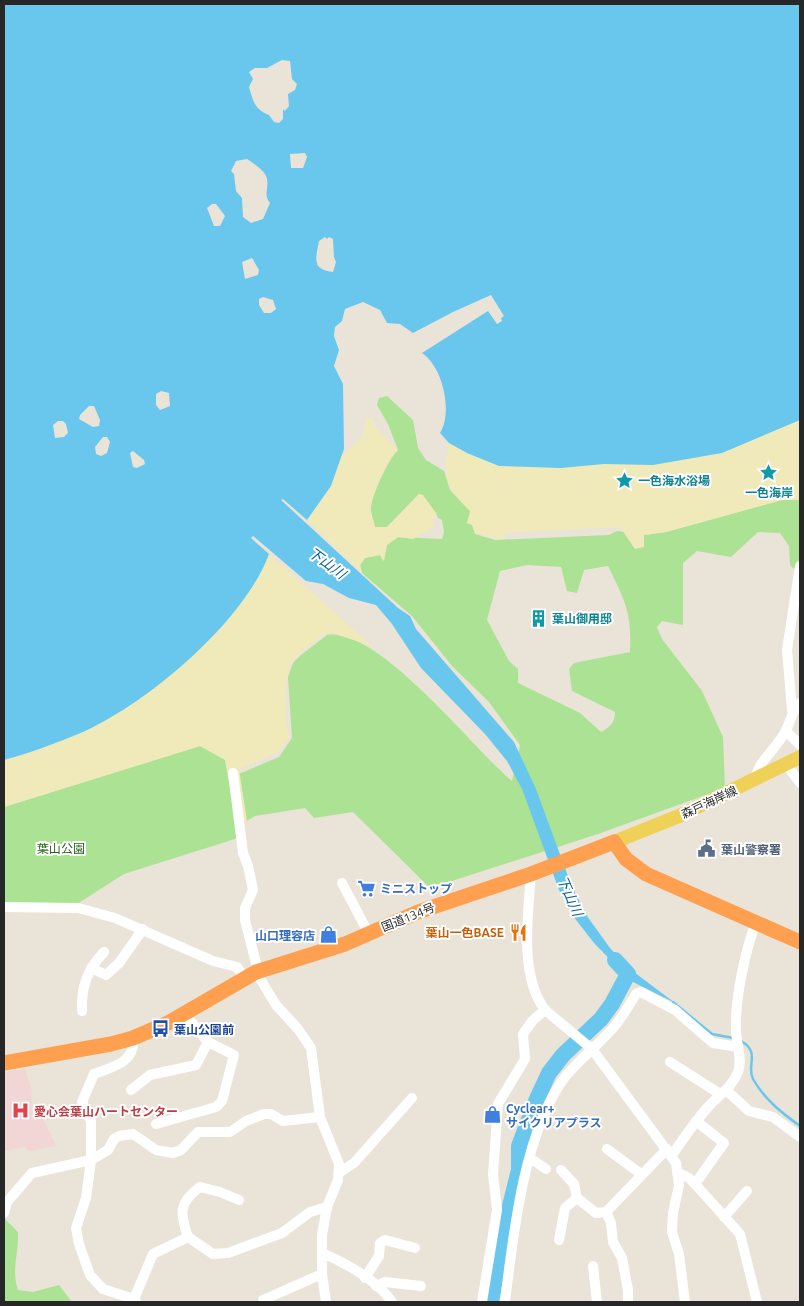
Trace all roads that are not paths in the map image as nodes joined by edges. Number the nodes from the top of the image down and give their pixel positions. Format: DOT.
graph roads {
  1 [pos="800,566"];
  2 [pos="796,706"];
  3 [pos="786,731"];
  4 [pos="800,745"];
  5 [pos="800,757"];
  6 [pos="787,765"];
  7 [pos="233,773"];
  8 [pos="755,780"];
  9 [pos="800,783"];
  10 [pos="614,842"];
  11 [pos="535,873"];
  12 [pos="342,883"];
  13 [pos="4,906"];
  14 [pos="756,922"];
  15 [pos="143,929"];
  16 [pos="370,934"];
  17 [pos="800,942"];
  18 [pos="104,952"];
  19 [pos="91,968"];
  20 [pos="253,973"];
  21 [pos="545,1010"];
  22 [pos="82,1011"];
  23 [pos="184,1014"];
  24 [pos="133,1038"];
  25 [pos="208,1042"];
  26 [pos="737,1042"];
  27 [pos="590,1046"];
  28 [pos="670,1062"];
  29 [pos="4,1063"];
  30 [pos="131,1090"];
  31 [pos="723,1092"];
  32 [pos="412,1098"];
  33 [pos="320,1117"];
  34 [pos="696,1121"];
  35 [pos="156,1124"];
  36 [pos="800,1137"];
  37 [pos="607,1149"];
  38 [pos="669,1152"];
  39 [pos="530,1158"];
  40 [pos="91,1160"];
  41 [pos="546,1169"];
  42 [pos="561,1170"];
  43 [pos="340,1172"];
  44 [pos="679,1173"];
  45 [pos="641,1174"];
  46 [pos="696,1184"];
  47 [pos="747,1191"];
  48 [pos="577,1198"];
  49 [pos="238,1200"];
  50 [pos="327,1208"];
  51 [pos="606,1212"];
  52 [pos="4,1213"];
  53 [pos="724,1216"];
  54 [pos="188,1237"];
  55 [pos="559,1240"];
  56 [pos="415,1248"];
  57 [pos="322,1253"];
  58 [pos="593,1266"];
  59 [pos="322,1274"];
  60 [pos="365,1278"];
  61 [pos="376,1286"];
  62 [pos="421,1286"];
  63 [pos="135,1301"];
  64 [pos="263,1302"];
  65 [pos="326,1302"];
  66 [pos="392,1302"];
  67 [pos="482,1302"];
  68 [pos="505,1302"];
  69 [pos="597,1302"];
  70 [pos="628,1302"];
  71 [pos="684,1302"];
  72 [pos="757,1302"];
  1 -- 2 [label="street"];
  2 -- 3 [label="street"];
  3 -- 4 [label="street"];
  3 -- 8 [label="street"];
  5 -- 6 [label="main road, 森戸海岸線"];
  6 -- 8 [label="main road, 森戸海岸線"];
  6 -- 9 [label="street"];
  7 -- 20 [label="street"];
  8 -- 10 [label="main road, 森戸海岸線"];
  10 -- 11 [label="highway, 国道134号"];
  10 -- 14 [label="highway"];
  11 -- 16 [label="highway, 国道134号"];
  11 -- 21 [label="street"];
  12 -- 16 [label="street"];
  13 -- 15 [label="street"];
  14 -- 17 [label="highway"];
  14 -- 26 [label="street"];
  15 -- 19 [label="street"];
  15 -- 20 [label="street"];
  16 -- 20 [label="highway, 国道134号"];
  18 -- 19 [label="street"];
  19 -- 22 [label="street"];
  20 -- 23 [label="highway, 国道134号"];
  20 -- 33 [label="street"];
  21 -- 27 [label="street"];
  21 -- 67 [label="street"];
  23 -- 24 [label="highway, 国道134号"];
  23 -- 25 [label="street"];
  24 -- 29 [label="highway, 国道134号"];
  24 -- 40 [label="street"];
  25 -- 30 [label="street"];
  25 -- 35 [label="street"];
  26 -- 27 [label="street"];
  26 -- 31 [label="street"];
  27 -- 38 [label="street"];
  27 -- 39 [label="street"];
  28 -- 31 [label="street"];
  31 -- 34 [label="street"];
  31 -- 36 [label="street"];
  32 -- 43 [label="street"];
  33 -- 40 [label="street"];
  33 -- 43 [label="street"];
  34 -- 38 [label="street"];
  34 -- 46 [label="street"];
  37 -- 45 [label="street"];
  38 -- 44 [label="street"];
  38 -- 45 [label="street"];
  39 -- 41 [label="street"];
  39 -- 68 [label="street"];
  40 -- 52 [label="street"];
  40 -- 63 [label="street"];
  42 -- 48 [label="street"];
  43 -- 50 [label="street"];
  44 -- 46 [label="street"];
  44 -- 71 [label="street"];
  45 -- 51 [label="street"];
  46 -- 53 [label="street"];
  47 -- 53 [label="street"];
  48 -- 51 [label="street"];
  48 -- 55 [label="street"];
  49 -- 54 [label="street"];
  50 -- 54 [label="street"];
  50 -- 57 [label="street"];
  51 -- 70 [label="street"];
  53 -- 72 [label="street"];
  54 -- 63 [label="street"];
  56 -- 60 [label="street"];
  57 -- 59 [label="street"];
  57 -- 60 [label="street"];
  58 -- 69 [label="street"];
  59 -- 64 [label="street"];
  59 -- 65 [label="street"];
  60 -- 61 [label="street"];
  61 -- 62 [label="street"];
  61 -- 66 [label="street"];
}
